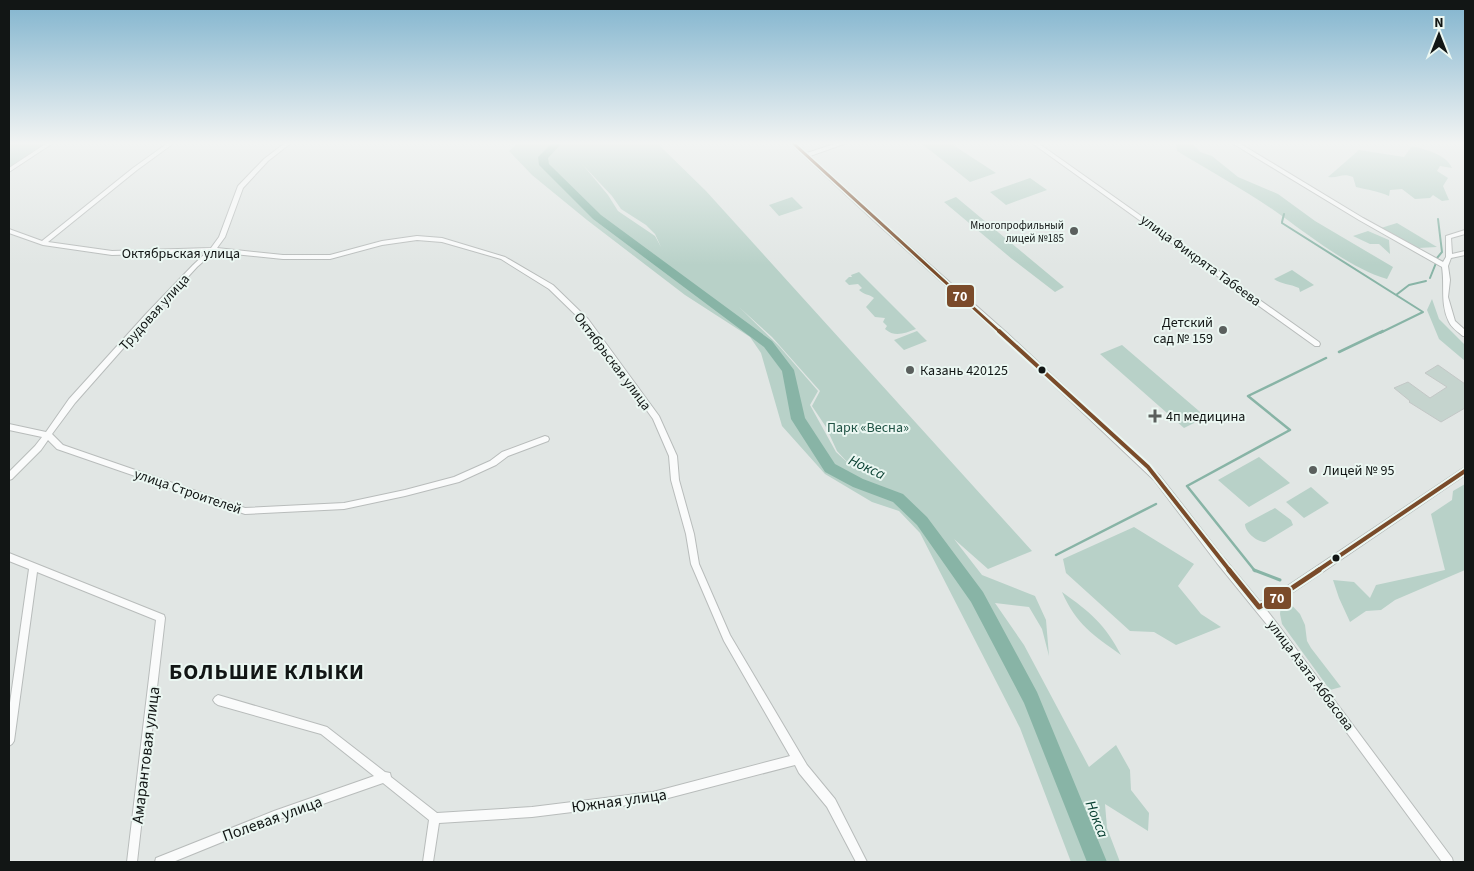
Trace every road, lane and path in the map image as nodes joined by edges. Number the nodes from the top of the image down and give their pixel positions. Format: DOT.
graph roads {
  1 [pos="117,184"];
  2 [pos="243,184"];
  3 [pos="838,184"];
  4 [pos="1092,184"];
  5 [pos="1303,184"];
  6 [pos="9,231"];
  7 [pos="1465,232"];
  8 [pos="43,243"];
  9 [pos="213,250"];
  10 [pos="1465,252"];
  11 [pos="1449,256"];
  12 [pos="1445,266"];
  13 [pos="1465,334"];
  14 [pos="1318,344"];
  15 [pos="9,427"];
  16 [pos="48,436"];
  17 [pos="545,439"];
  18 [pos="1465,471"];
  19 [pos="9,477"];
  20 [pos="9,558"];
  21 [pos="34,567"];
  22 [pos="1260,607"];
  23 [pos="218,700"];
  24 [pos="9,741"];
  25 [pos="798,759"];
  26 [pos="386,777"];
  27 [pos="435,818"];
  28 [pos="132,862"];
  29 [pos="160,862"];
  30 [pos="428,862"];
  31 [pos="862,862"];
  32 [pos="1448,862"];
  1 -- 8 [label="street"];
  2 -- 9 [label="street, Трудовая улица"];
  3 -- 22 [label="street, улица Азата Аббасова"];
  4 -- 14 [label="street, улица Фикрята Табеева"];
  5 -- 12 [label="street"];
  6 -- 8 [label="street, Октябрьская улица"];
  7 -- 11 [label="street"];
  8 -- 9 [label="street, Октябрьская улица"];
  9 -- 16 [label="street, Трудовая улица"];
  9 -- 25 [label="street, Октябрьская улица"];
  10 -- 11 [label="street"];
  11 -- 12 [label="street"];
  12 -- 13 [label="street"];
  15 -- 16 [label="street, улица Строителей"];
  16 -- 17 [label="street, улица Строителей"];
  16 -- 19 [label="street, Трудовая улица"];
  18 -- 22 [label="street"];
  20 -- 21 [label="street"];
  21 -- 24 [label="street"];
  21 -- 28 [label="street, Амарантовая улица"];
  22 -- 32 [label="street, улица Азата Аббасова"];
  23 -- 26 [label="street"];
  25 -- 27 [label="street, Южная улица"];
  25 -- 31 [label="street, Октябрьская улица"];
  26 -- 27 [label="street"];
  26 -- 29 [label="street, Полевая улица"];
  27 -- 30 [label="street"];
}
